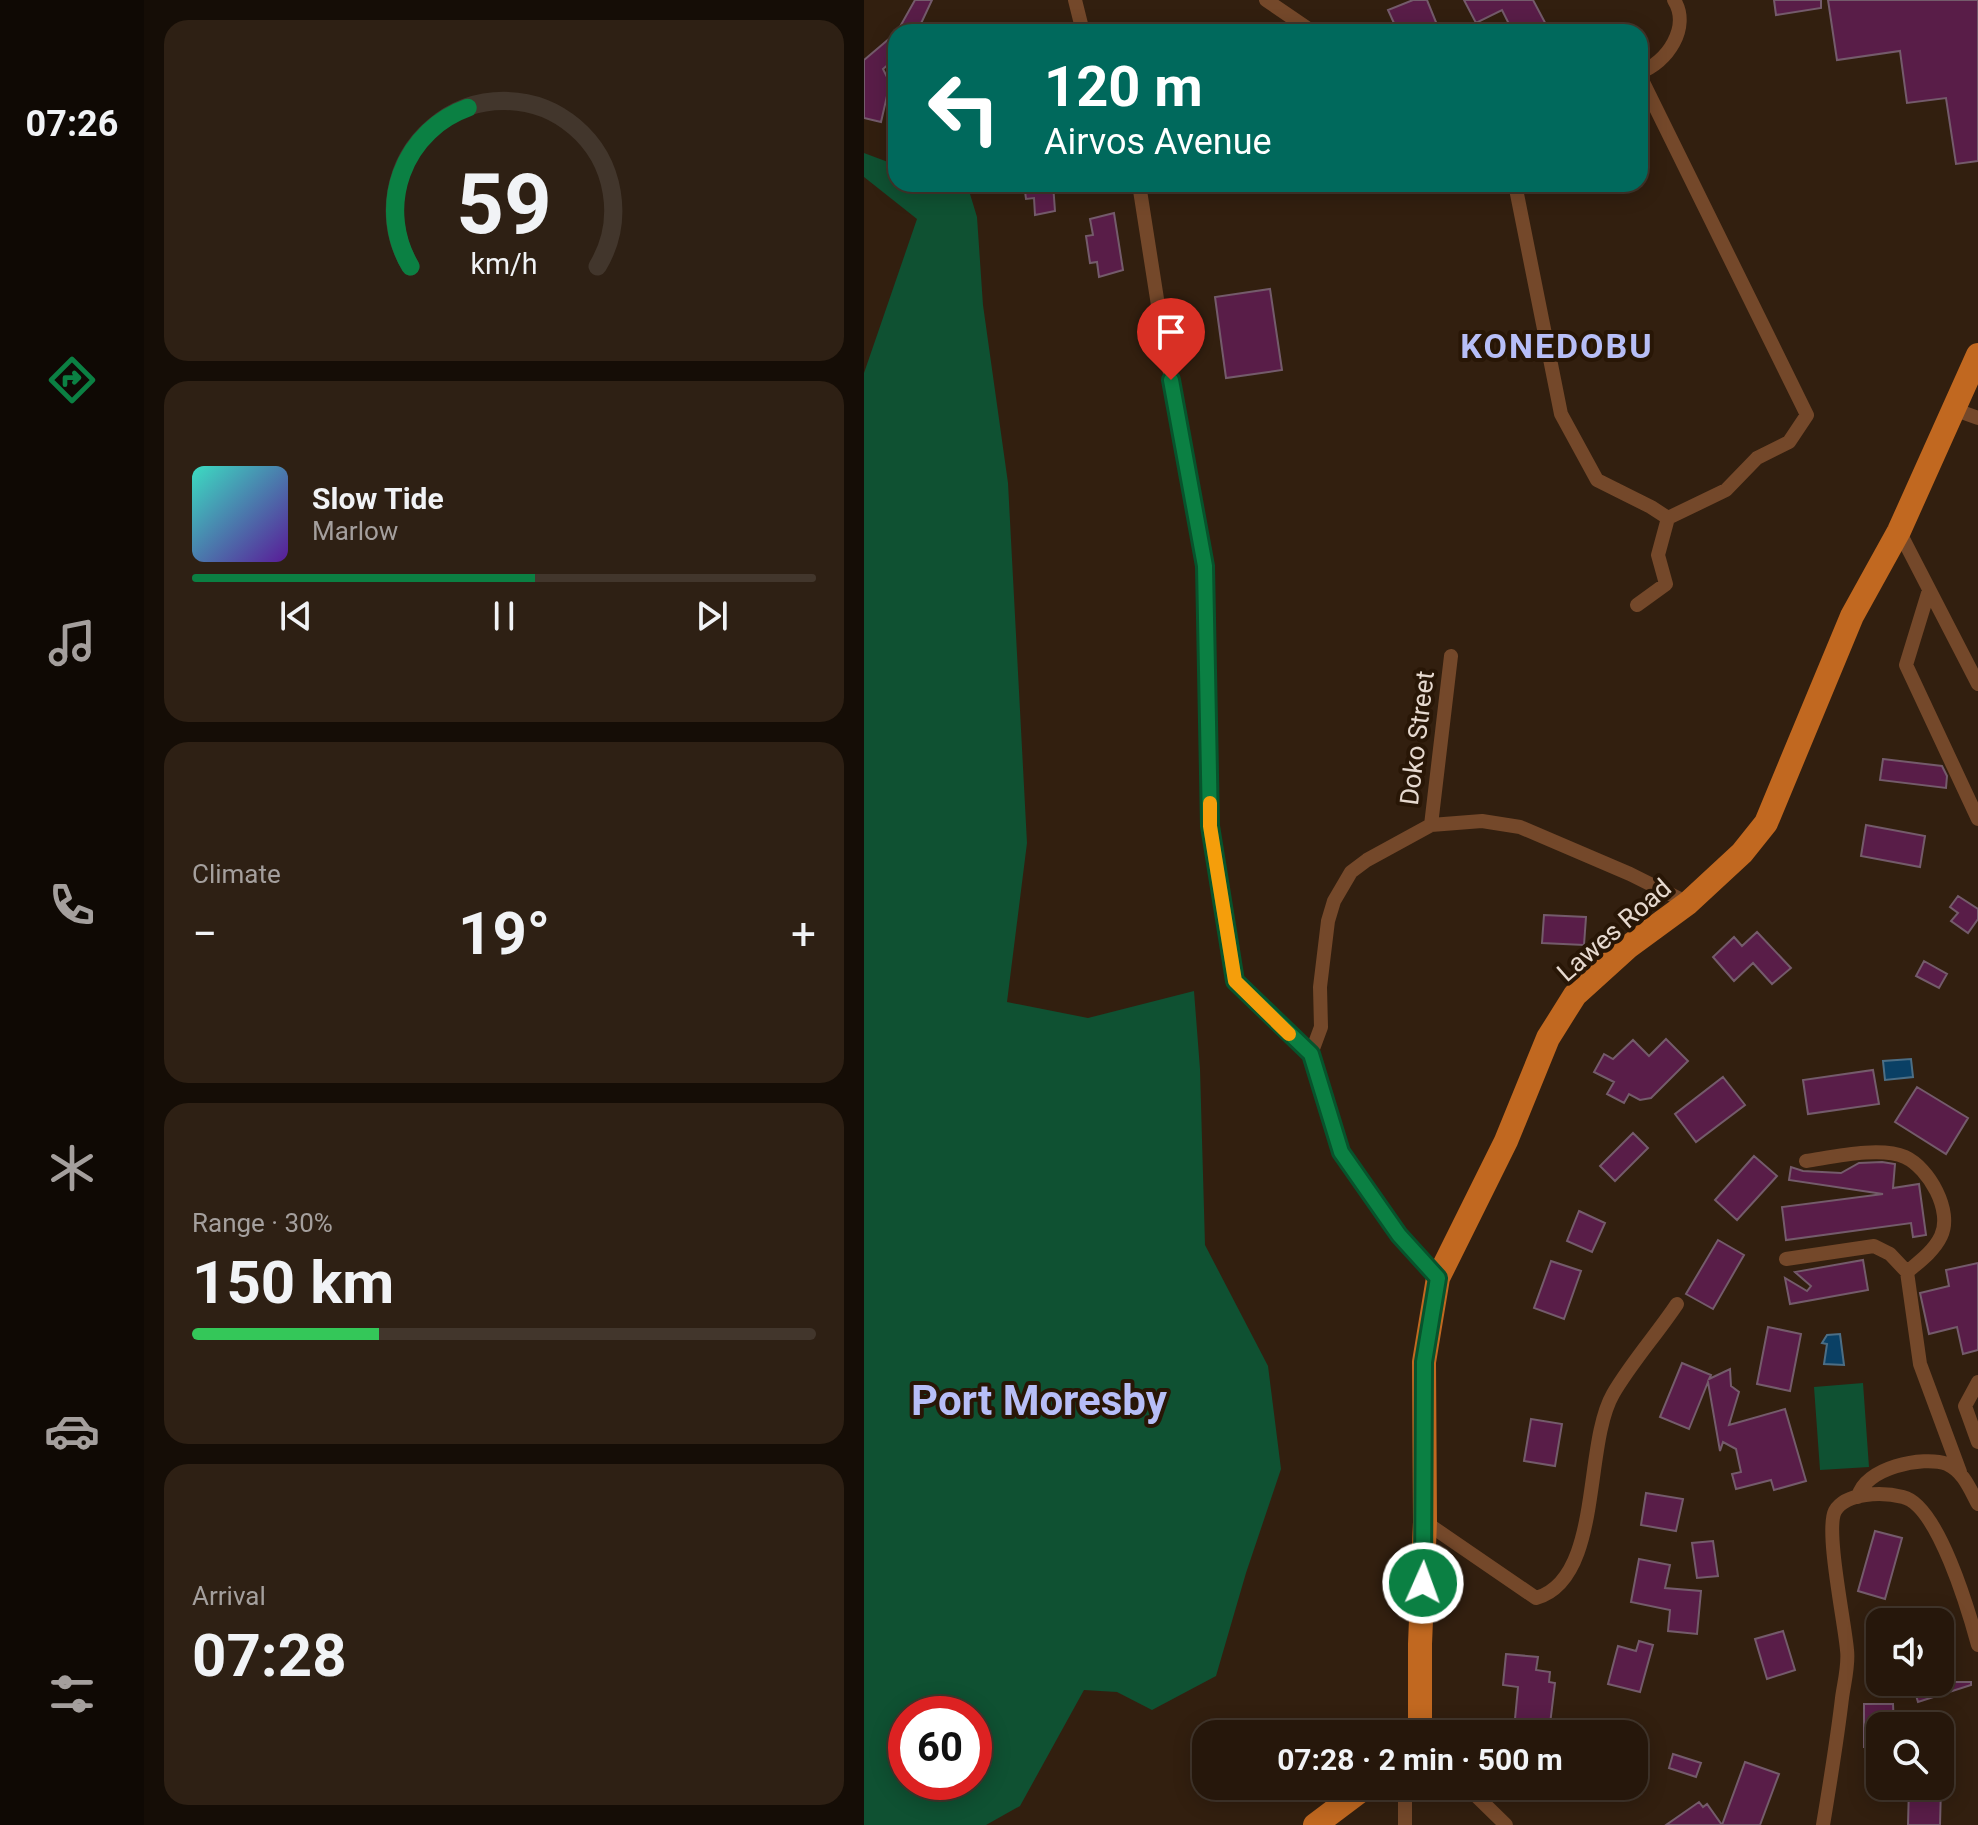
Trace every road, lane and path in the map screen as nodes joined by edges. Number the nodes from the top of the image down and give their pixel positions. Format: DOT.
graph roads {
  1 [pos="1075,0"];
  2 [pos="1266,0"];
  3 [pos="1674,0"];
  4 [pos="1081,24"];
  5 [pos="1301,24"];
  6 [pos="1648,70"];
  7 [pos="1648,90"];
  8 [pos="1140,192"];
  9 [pos="1517,192"];
  10 [pos="1978,355"];
  11 [pos="1953,409"];
  12 [pos="1978,418"];
  13 [pos="1668,518"];
  14 [pos="1899,531"];
  15 [pos="1929,590"];
  16 [pos="1637,605"];
  17 [pos="1451,656"];
  18 [pos="1978,684"];
  19 [pos="1978,819"];
  20 [pos="1431,825"];
  21 [pos="1688,903"];
  22 [pos="1311,1054"];
  23 [pos="1806,1161"];
  24 [pos="1786,1259"];
  25 [pos="1907,1272"];
  26 [pos="1438,1278"];
  27 [pos="1677,1304"];
  28 [pos="1978,1382"];
  29 [pos="1978,1442"];
  30 [pos="1960,1472"];
  31 [pos="1858,1497"];
  32 [pos="1978,1504"];
  33 [pos="1425,1522"];
  34 [pos="1978,1645"];
  35 [pos="1420,1720"];
  36 [pos="1348,1800"];
  37 [pos="1405,1800"];
  38 [pos="1480,1800"];
  39 [pos="1315,1825"];
  40 [pos="1405,1825"];
  41 [pos="1506,1825"];
  42 [pos="1823,1825"];
  1 -- 4 [label="street"];
  2 -- 5 [label="street"];
  3 -- 6 [label="street"];
  7 -- 13 [label="street"];
  8 -- 22 [label="street"];
  9 -- 13 [label="street"];
  10 -- 11 [label="main road, Lawes Road"];
  11 -- 12 [label="street"];
  11 -- 14 [label="main road, Lawes Road"];
  13 -- 16 [label="street"];
  14 -- 15 [label="street"];
  14 -- 21 [label="main road, Lawes Road"];
  15 -- 18 [label="street"];
  15 -- 19 [label="street"];
  17 -- 20 [label="street, Doko Street"];
  20 -- 21 [label="street"];
  20 -- 22 [label="street"];
  21 -- 26 [label="main road, Lawes Road"];
  22 -- 26 [label="street"];
  23 -- 25 [label="street"];
  24 -- 25 [label="street"];
  25 -- 30 [label="street"];
  26 -- 33 [label="main road, Lawes Road"];
  27 -- 33 [label="street"];
  28 -- 29 [label="street"];
  30 -- 31 [label="street"];
  30 -- 32 [label="street"];
  31 -- 34 [label="street"];
  31 -- 42 [label="street"];
  33 -- 35 [label="main road, Lawes Road"];
  36 -- 39 [label="main road"];
  37 -- 40 [label="street"];
  38 -- 41 [label="street"];
}
